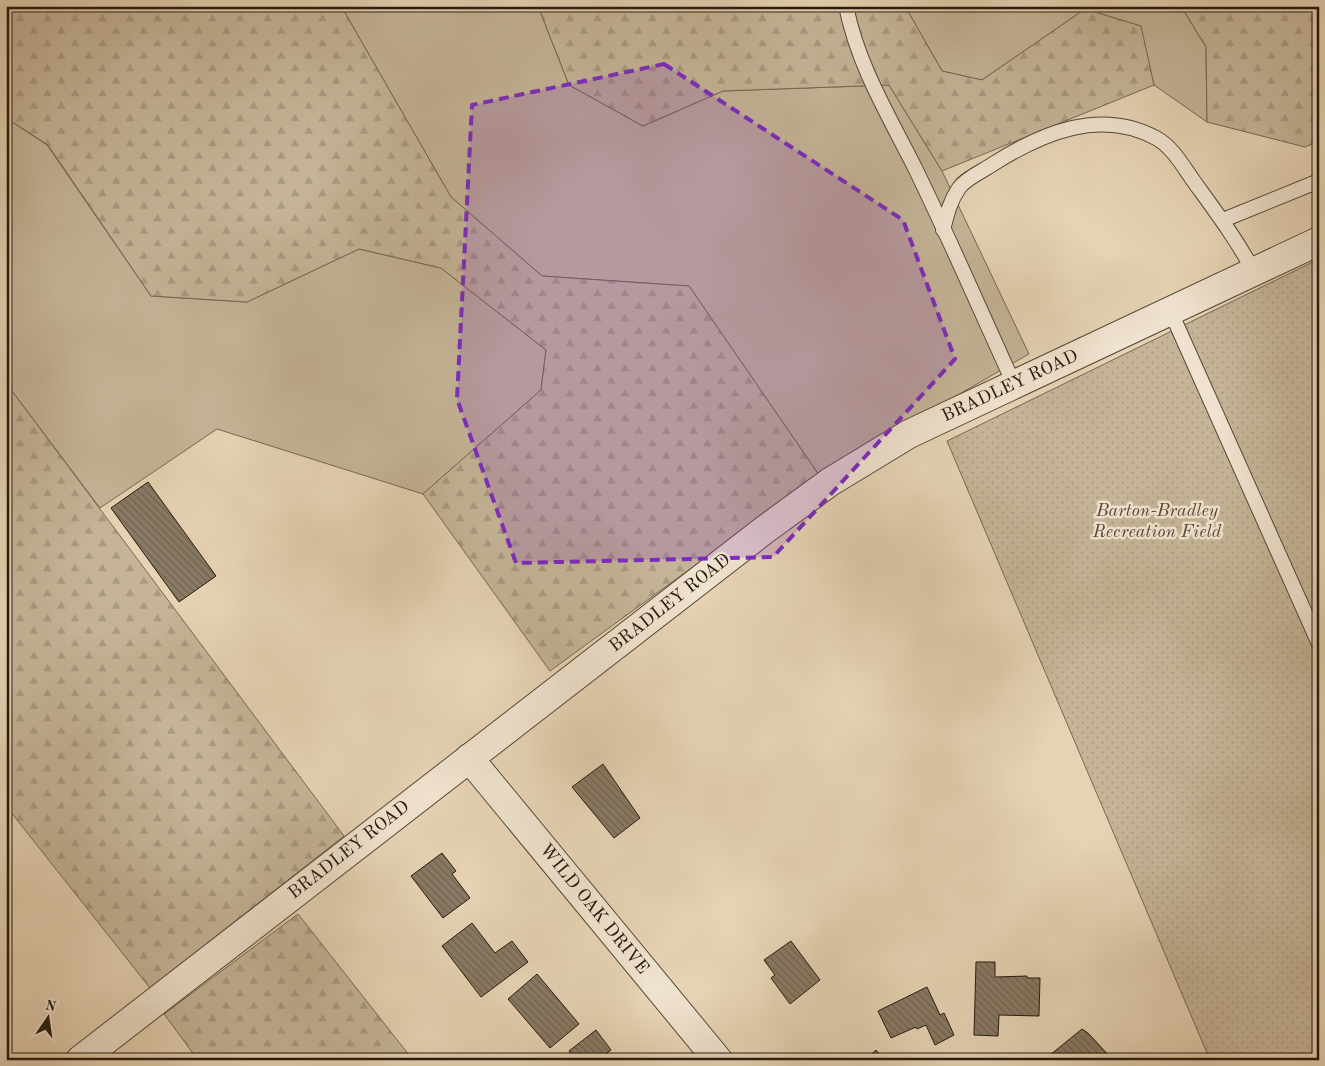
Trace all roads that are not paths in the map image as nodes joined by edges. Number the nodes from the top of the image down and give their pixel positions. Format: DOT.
graph roads {
  1 [pos="846,6"];
  2 [pos="1319,181"];
  3 [pos="1223,220"];
  4 [pos="943,230"];
  5 [pos="1319,241"];
  6 [pos="1254,272"];
  7 [pos="1170,310"];
  8 [pos="1014,384"];
  9 [pos="1319,644"];
  10 [pos="469,758"];
  11 [pos="80,1060"];
  12 [pos="718,1060"];
  1 -- 4 [label="lane"];
  2 -- 3 [label="lane"];
  3 -- 4 [label="lane"];
  3 -- 6 [label="lane"];
  4 -- 8 [label="lane"];
  5 -- 6 [label="street, BRADLEY ROAD"];
  6 -- 7 [label="street, BRADLEY ROAD"];
  7 -- 8 [label="street, BRADLEY ROAD"];
  7 -- 9 [label="lane"];
  8 -- 10 [label="street, BRADLEY ROAD"];
  10 -- 11 [label="street, BRADLEY ROAD"];
  10 -- 12 [label="street, WILD OAK DRIVE"];
}
